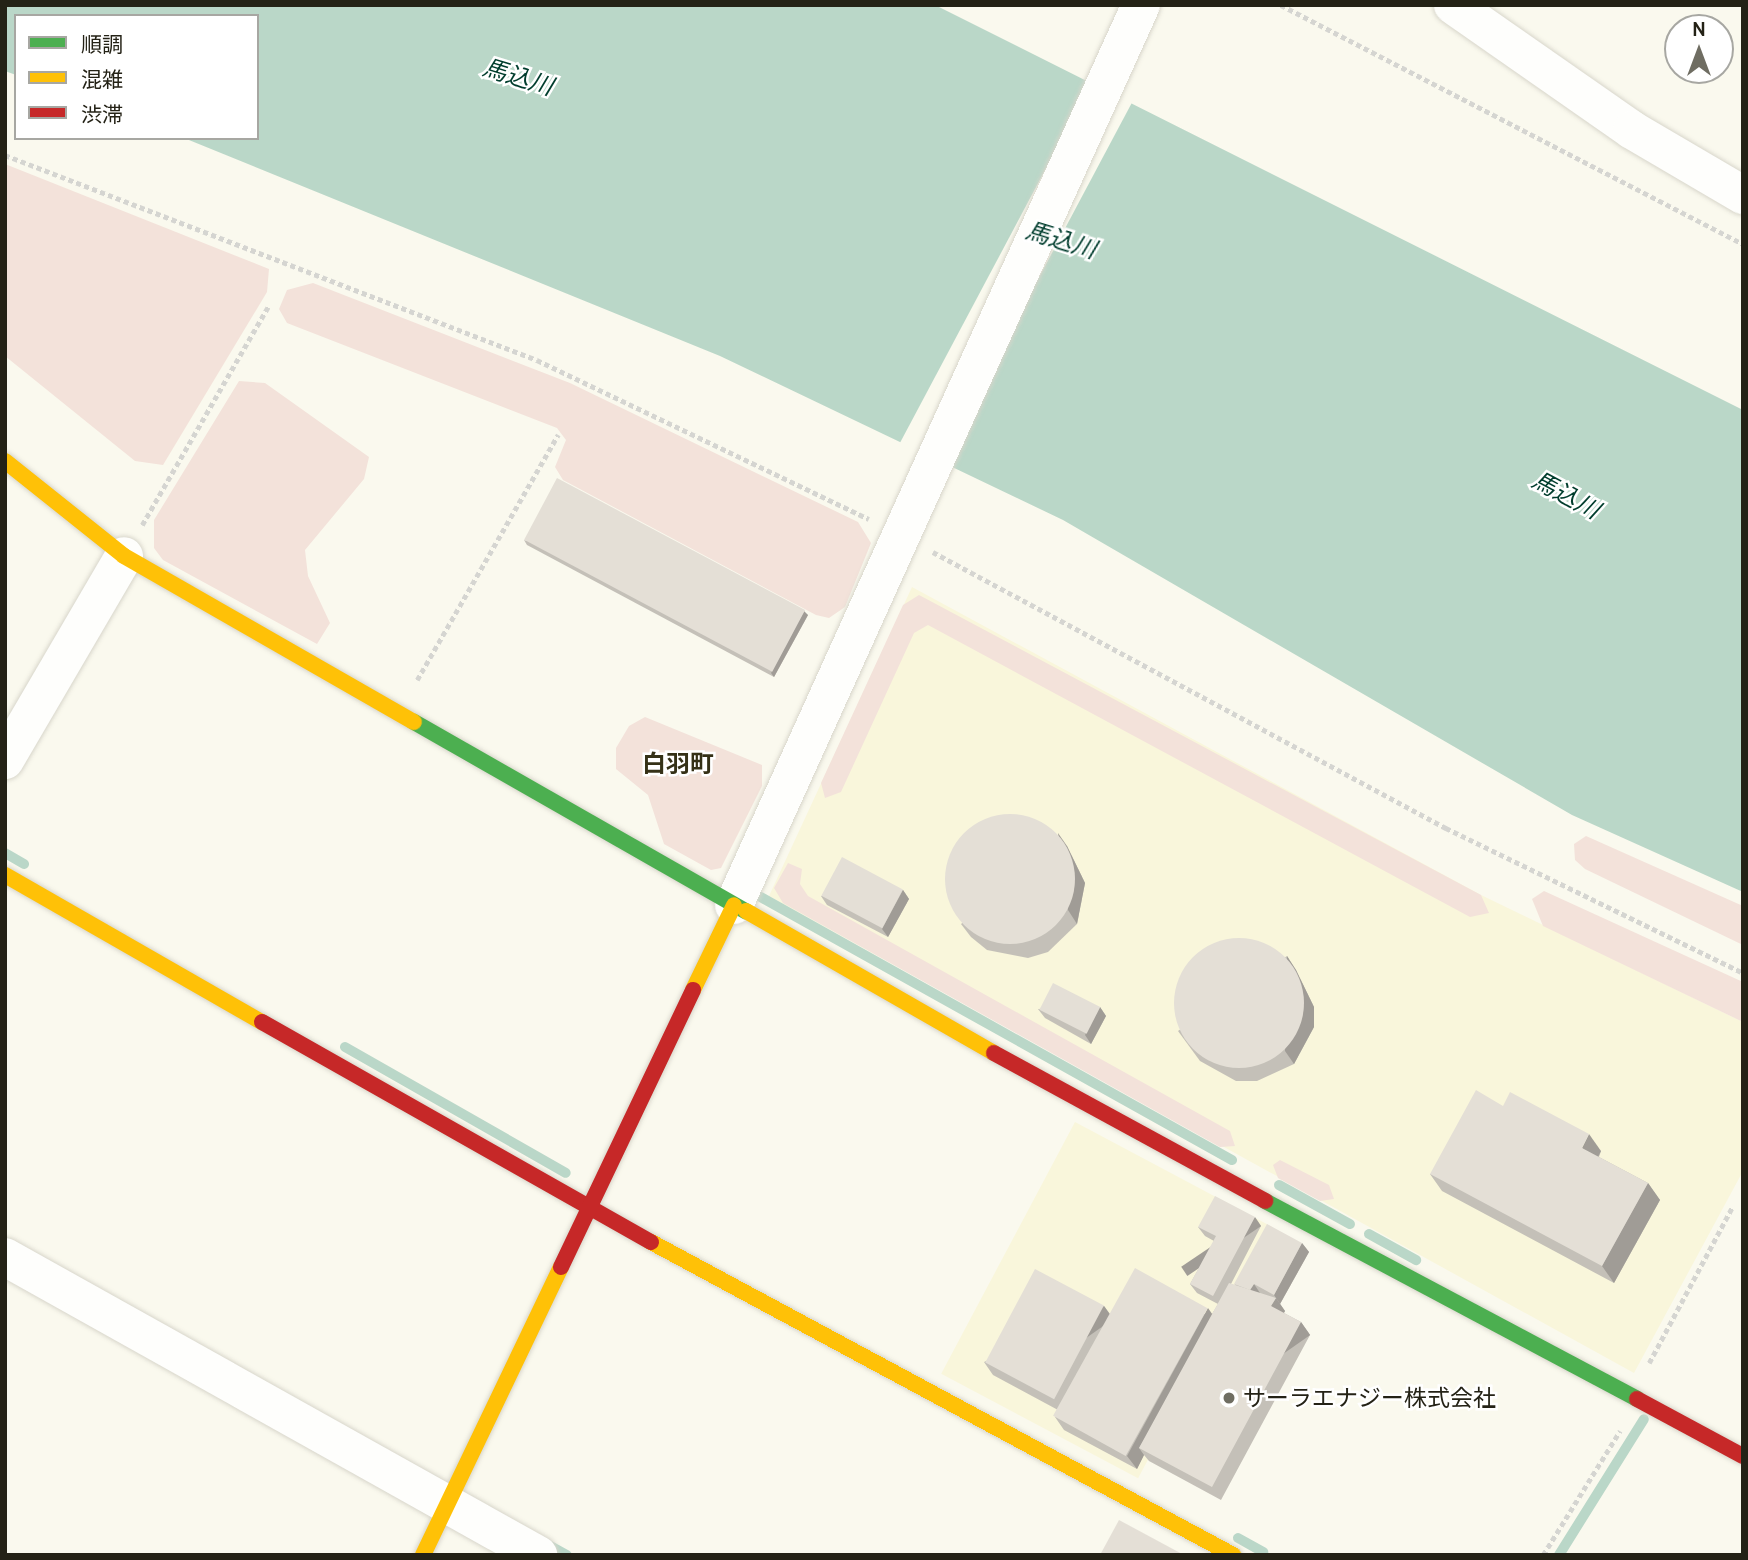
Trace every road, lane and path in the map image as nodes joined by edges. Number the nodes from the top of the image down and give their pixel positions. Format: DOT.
graph roads {
  1 [pos="1142,5"];
  2 [pos="1281,5"];
  3 [pos="1453,5"];
  4 [pos="5,155"];
  5 [pos="1743,195"];
  6 [pos="1743,244"];
  7 [pos="268,307"];
  8 [pos="558,435"];
  9 [pos="5,461"];
  10 [pos="909,527"];
  11 [pos="124,556"];
  12 [pos="398,713"];
  13 [pos="5,760"];
  14 [pos="5,875"];
  15 [pos="734,905"];
  16 [pos="1743,973"];
  17 [pos="1733,1206"];
  18 [pos="588,1208"];
  19 [pos="5,1257"];
  20 [pos="1635,1398"];
  21 [pos="1743,1456"];
  22 [pos="445,1507"];
  23 [pos="424,1555"];
  24 [pos="538,1555"];
  25 [pos="1233,1555"];
  26 [pos="1543,1555"];
  1 -- 10 [label="street"];
  2 -- 6 [label="path"];
  3 -- 5 [label="street"];
  4 -- 10 [label="path"];
  7 -- 11 [label="path"];
  8 -- 12 [label="path"];
  9 -- 11 [label="street"];
  10 -- 15 [label="street"];
  10 -- 16 [label="path"];
  11 -- 12 [label="street"];
  11 -- 13 [label="street"];
  12 -- 15 [label="street"];
  14 -- 18 [label="street"];
  15 -- 18 [label="street"];
  15 -- 20 [label="street"];
  17 -- 20 [label="path"];
  18 -- 22 [label="street"];
  18 -- 25 [label="street"];
  19 -- 22 [label="street"];
  20 -- 21 [label="street"];
  20 -- 26 [label="path"];
  22 -- 23 [label="street"];
  22 -- 24 [label="street"];
}
